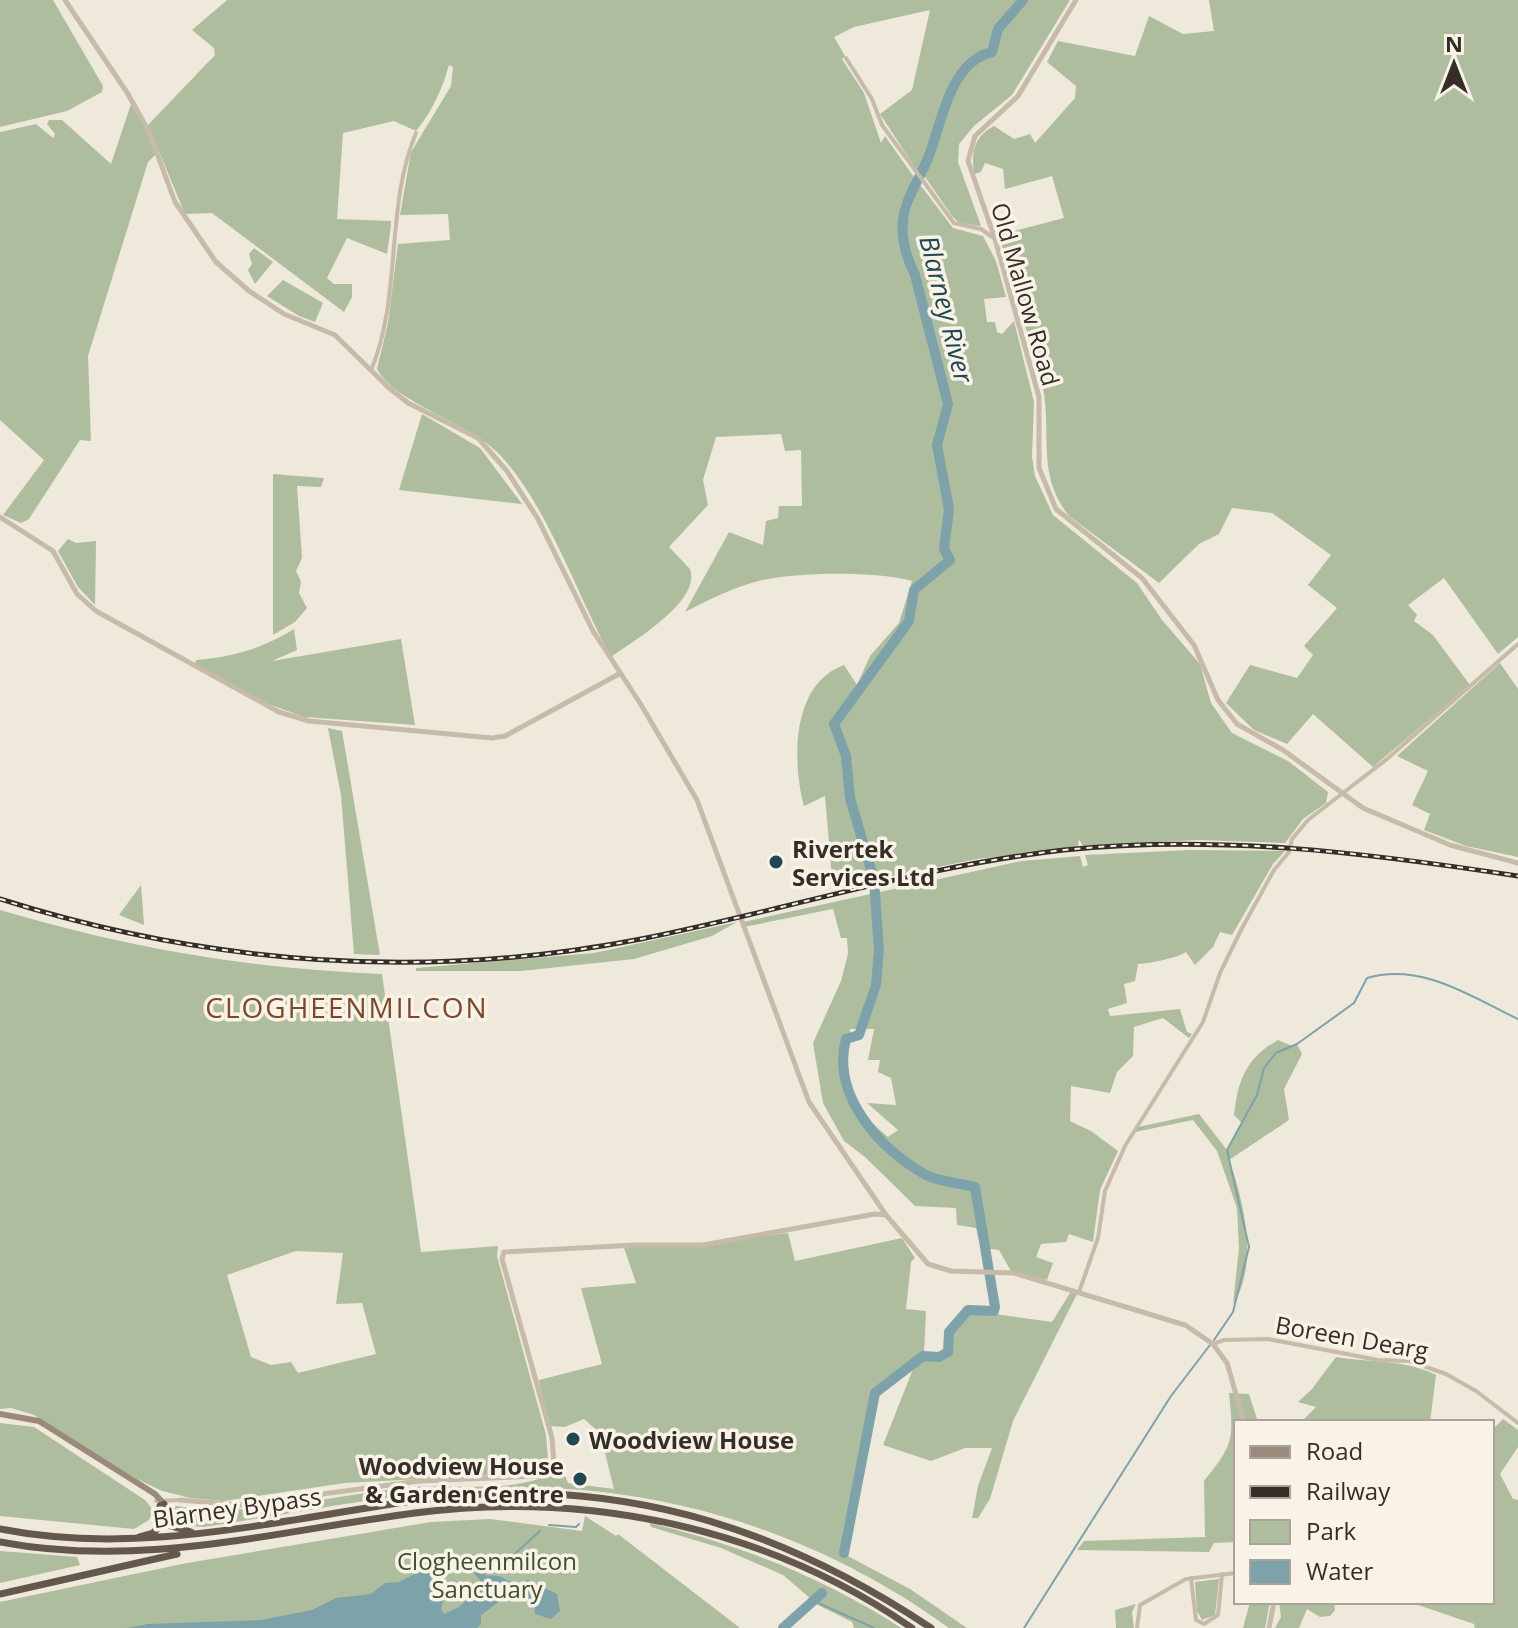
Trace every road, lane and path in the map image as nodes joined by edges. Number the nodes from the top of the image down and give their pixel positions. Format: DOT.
graph roads {
  1 [pos="65,0"];
  2 [pos="1076,0"];
  3 [pos="846,58"];
  4 [pos="416,133"];
  5 [pos="995,239"];
  6 [pos="372,368"];
  7 [pos="0,517"];
  8 [pos="1518,644"];
  9 [pos="619,674"];
  10 [pos="1341,795"];
  11 [pos="1518,863"];
  12 [pos="886,1215"];
  13 [pos="1079,1292"];
  14 [pos="1212,1343"];
  15 [pos="0,1414"];
  16 [pos="1243,1420"];
  17 [pos="1518,1423"];
  18 [pos="180,1500"];
  19 [pos="160,1502"];
  20 [pos="0,1529"];
  21 [pos="204,1534"];
  22 [pos="114,1541"];
  23 [pos="0,1542"];
  24 [pos="226,1544"];
  25 [pos="1234,1573"];
  26 [pos="1222,1574"];
  27 [pos="1191,1578"];
  28 [pos="0,1594"];
  29 [pos="1274,1604"];
  30 [pos="912,1628"];
  31 [pos="931,1628"];
  32 [pos="1137,1628"];
  33 [pos="1269,1628"];
  1 -- 6 [label="street"];
  2 -- 5 [label="street, Old Mallow Road"];
  3 -- 5 [label="street"];
  4 -- 6 [label="street"];
  5 -- 10 [label="street, Old Mallow Road"];
  6 -- 9 [label="street"];
  7 -- 9 [label="street"];
  8 -- 10 [label="street"];
  9 -- 12 [label="street"];
  10 -- 11 [label="street, Old Mallow Road"];
  10 -- 13 [label="street"];
  12 -- 13 [label="street"];
  12 -- 18 [label="street"];
  13 -- 14 [label="street"];
  14 -- 16 [label="street"];
  14 -- 17 [label="street, Boreen Dearg"];
  15 -- 19 [label="main road"];
  18 -- 19 [label="street"];
  19 -- 21 [label="highway"];
  19 -- 22 [label="highway"];
  20 -- 22 [label="highway, Blarney Bypass"];
  21 -- 22 [label="highway, Blarney Bypass"];
  21 -- 31 [label="highway, Blarney Bypass"];
  23 -- 24 [label="highway, Blarney Bypass"];
  24 -- 28 [label="highway"];
  24 -- 30 [label="highway, Blarney Bypass"];
  25 -- 26 [label="street"];
  26 -- 27 [label="street"];
  26 -- 27 [label="street"];
  27 -- 32 [label="street"];
  29 -- 33 [label="street"];
}
